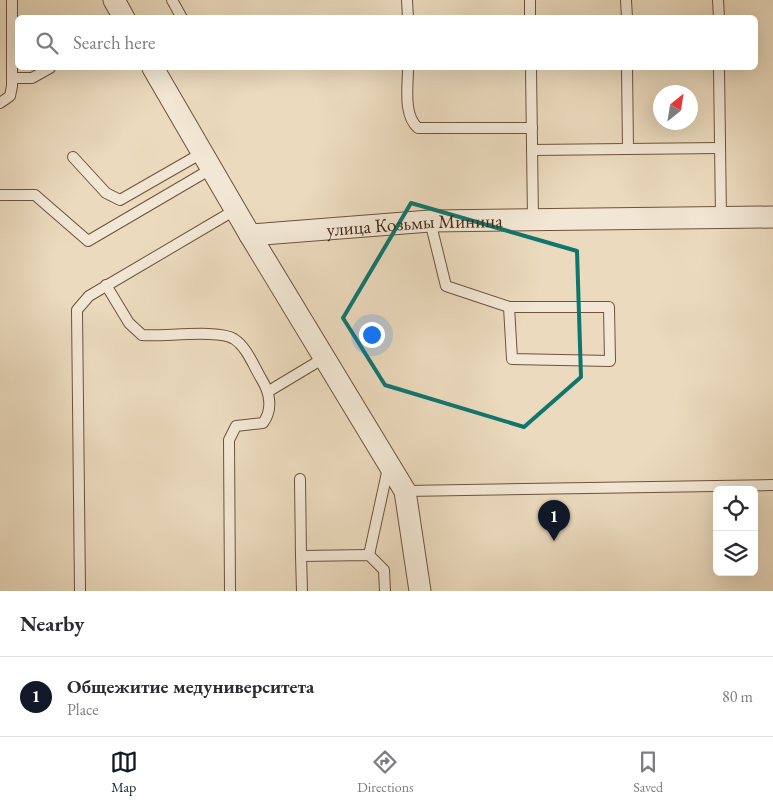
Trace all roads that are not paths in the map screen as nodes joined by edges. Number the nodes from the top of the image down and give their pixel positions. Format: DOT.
graph roads {
  1 [pos="12,0"];
  2 [pos="114,0"];
  3 [pos="172,0"];
  4 [pos="407,0"];
  5 [pos="530,0"];
  6 [pos="626,0"];
  7 [pos="718,0"];
  8 [pos="122,15"];
  9 [pos="180,15"];
  10 [pos="408,15"];
  11 [pos="530,15"];
  12 [pos="627,15"];
  13 [pos="718,15"];
  14 [pos="46,70"];
  15 [pos="154,70"];
  16 [pos="408,70"];
  17 [pos="531,70"];
  18 [pos="627,70"];
  19 [pos="719,70"];
  20 [pos="12,78"];
  21 [pos="0,103"];
  22 [pos="532,128"];
  23 [pos="720,148"];
  24 [pos="628,149"];
  25 [pos="532,150"];
  26 [pos="72,158"];
  27 [pos="207,161"];
  28 [pos="0,195"];
  29 [pos="235,210"];
  30 [pos="773,217"];
  31 [pos="721,218"];
  32 [pos="533,220"];
  33 [pos="430,221"];
  34 [pos="250,235"];
  35 [pos="106,286"];
  36 [pos="509,307"];
  37 [pos="324,358"];
  38 [pos="268,391"];
  39 [pos="389,465"];
  40 [pos="300,479"];
  41 [pos="773,485"];
  42 [pos="405,491"];
  43 [pos="369,555"];
  44 [pos="301,556"];
  45 [pos="80,591"];
  46 [pos="230,591"];
  47 [pos="302,591"];
  48 [pos="385,591"];
  49 [pos="420,591"];
  1 -- 20 [label="lane"];
  2 -- 8 [label="street"];
  3 -- 9 [label="lane"];
  4 -- 10 [label="lane"];
  5 -- 11 [label="lane"];
  6 -- 12 [label="lane"];
  7 -- 13 [label="lane"];
  14 -- 20 [label="lane"];
  15 -- 27 [label="street"];
  16 -- 22 [label="lane"];
  17 -- 22 [label="lane"];
  18 -- 24 [label="lane"];
  19 -- 23 [label="lane"];
  20 -- 21 [label="lane"];
  22 -- 25 [label="lane"];
  23 -- 24 [label="lane"];
  23 -- 31 [label="lane"];
  24 -- 25 [label="lane"];
  25 -- 32 [label="lane"];
  26 -- 27 [label="lane"];
  27 -- 28 [label="lane"];
  27 -- 29 [label="street"];
  29 -- 34 [label="street"];
  29 -- 35 [label="lane"];
  30 -- 31 [label="street, улица Козьмы Минина"];
  31 -- 32 [label="street, улица Козьмы Минина"];
  32 -- 33 [label="street, улица Козьмы Минина"];
  33 -- 34 [label="street, улица Козьмы Минина"];
  33 -- 36 [label="lane"];
  34 -- 37 [label="street"];
  35 -- 38 [label="lane"];
  35 -- 45 [label="lane"];
  36 -- 36 [label="lane"];
  37 -- 38 [label="lane"];
  37 -- 39 [label="street"];
  38 -- 46 [label="lane"];
  39 -- 42 [label="street"];
  39 -- 43 [label="lane"];
  40 -- 44 [label="lane"];
  41 -- 42 [label="lane"];
  42 -- 49 [label="street"];
  43 -- 44 [label="lane"];
  43 -- 48 [label="lane"];
  44 -- 47 [label="lane"];
}
